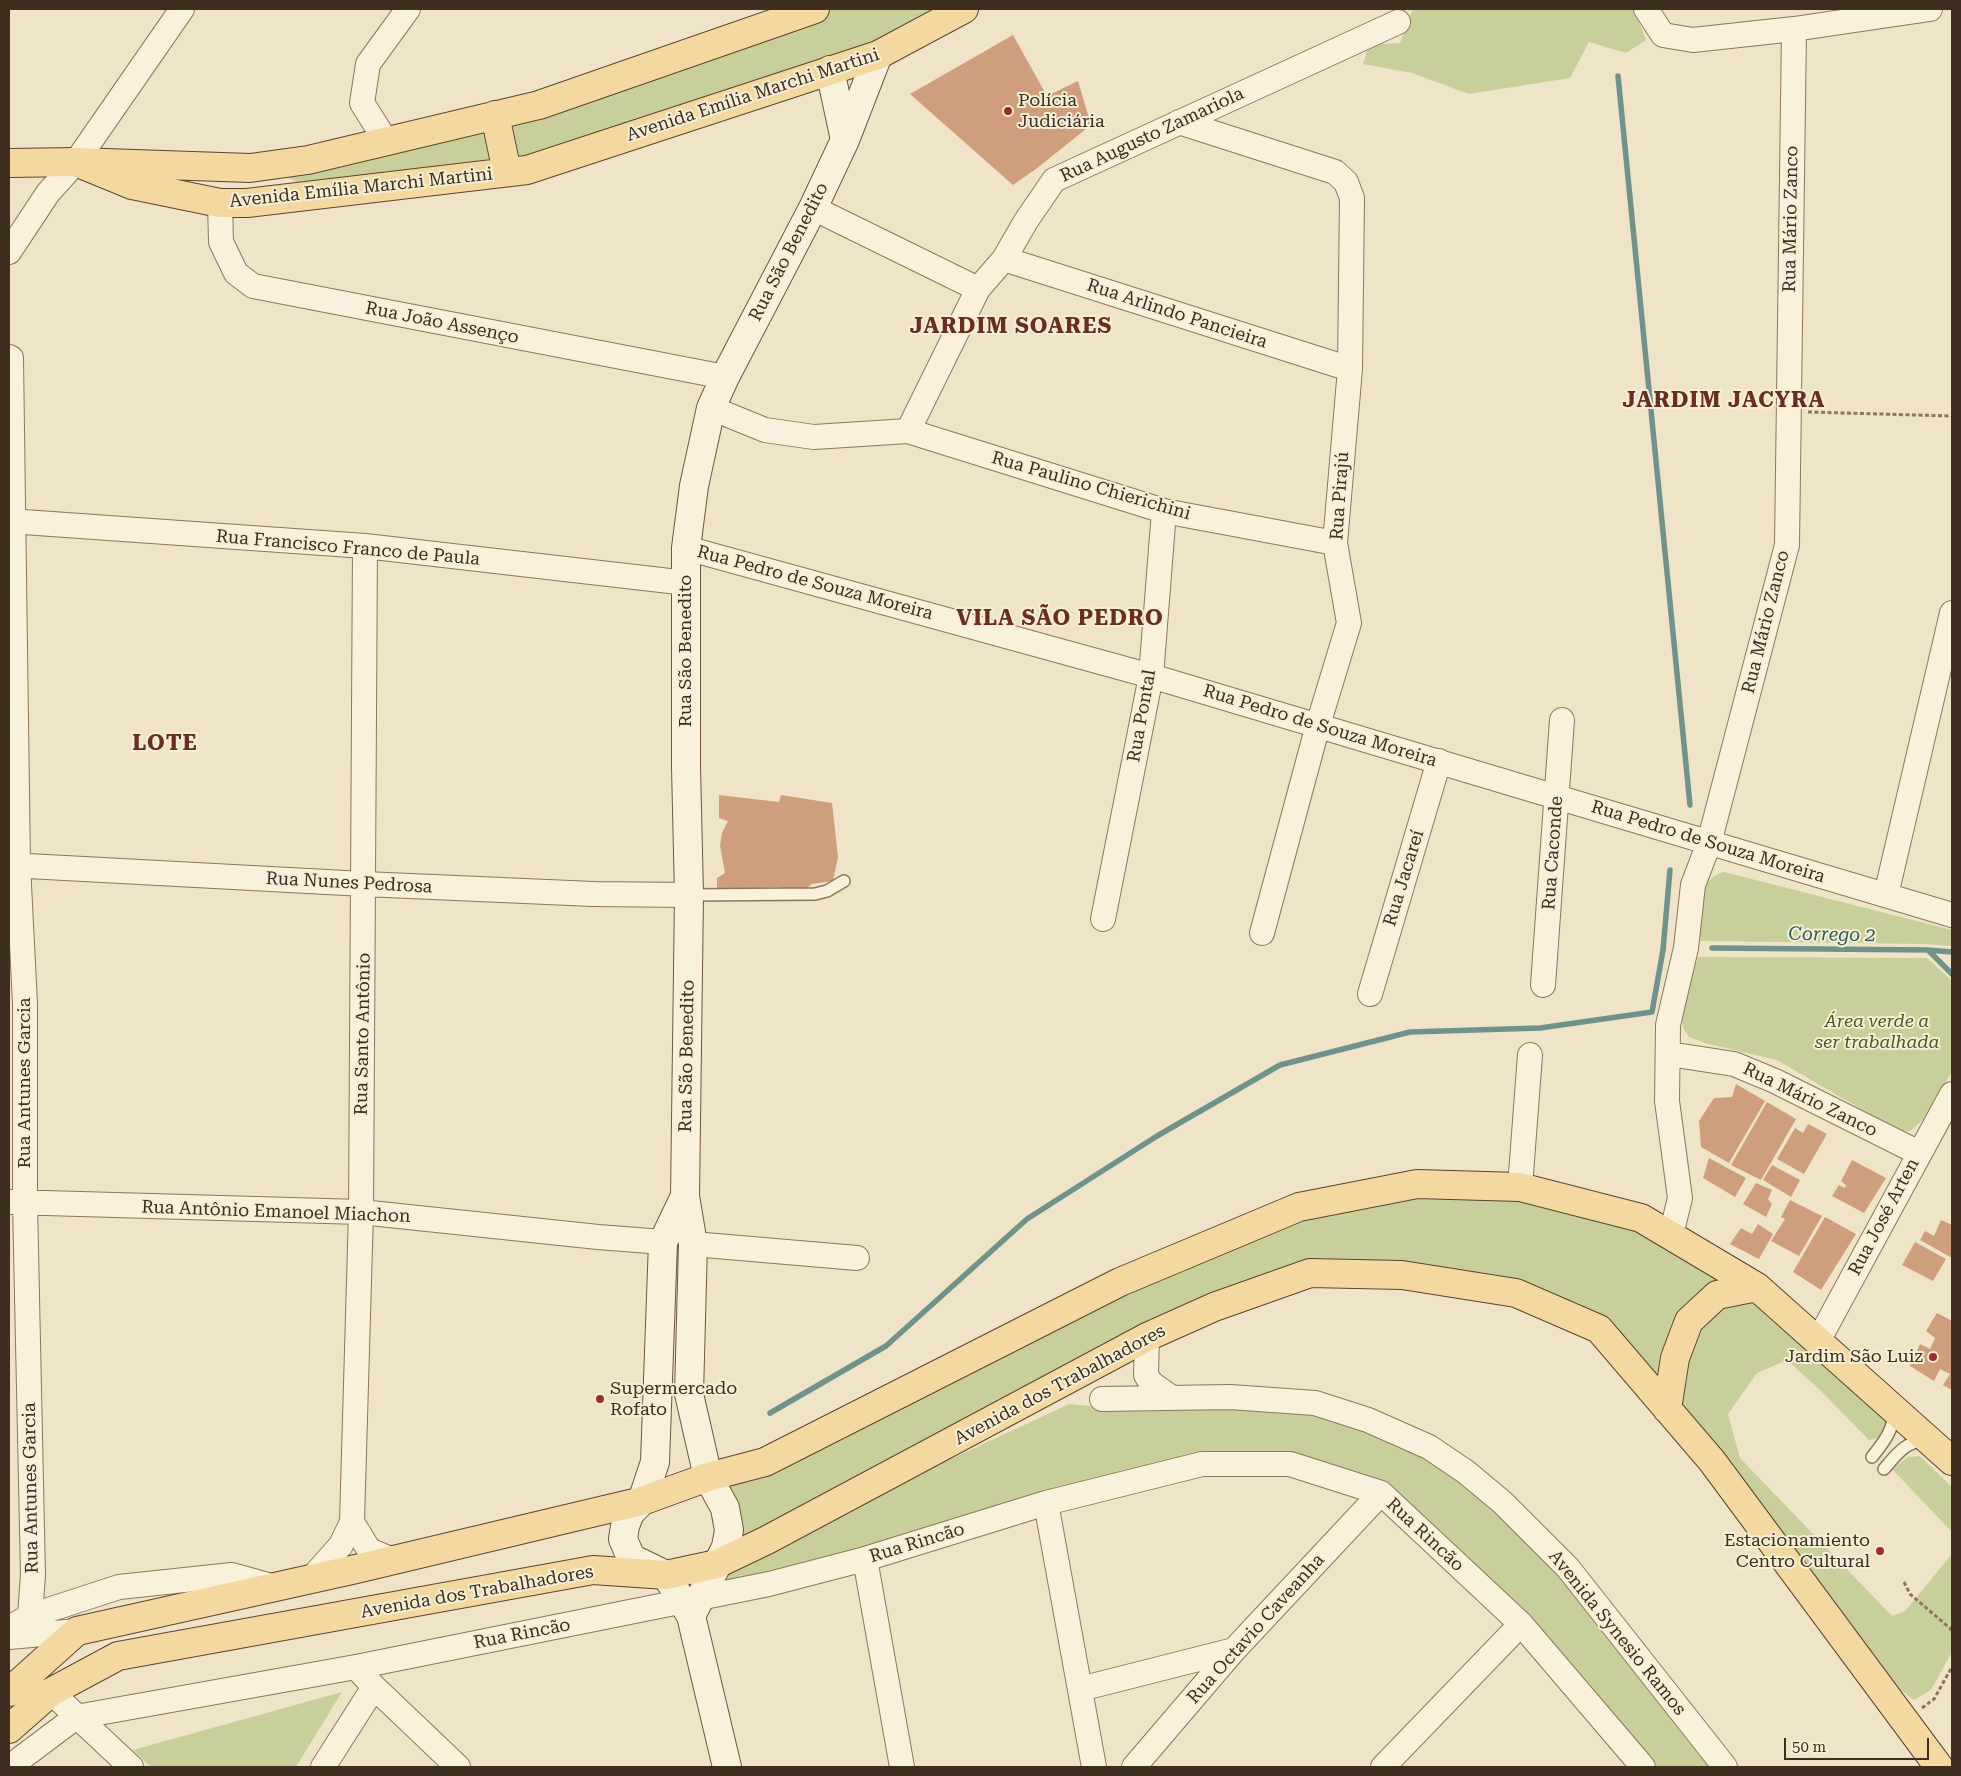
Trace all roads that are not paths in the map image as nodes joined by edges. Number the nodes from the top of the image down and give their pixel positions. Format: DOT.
graph roads {
  1 [pos="182,9"];
  2 [pos="408,9"];
  3 [pos="816,9"];
  4 [pos="964,9"];
  5 [pos="1646,9"];
  6 [pos="1930,9"];
  7 [pos="1398,22"];
  8 [pos="1794,29"];
  9 [pos="878,55"];
  10 [pos="830,70"];
  11 [pos="495,115"];
  12 [pos="1179,122"];
  13 [pos="845,140"];
  14 [pos="386,141"];
  15 [pos="76,162"];
  16 [pos="9,164"];
  17 [pos="507,172"];
  18 [pos="220,203"];
  19 [pos="813,208"];
  20 [pos="9,252"];
  21 [pos="1004,259"];
  22 [pos="978,289"];
  23 [pos="9,357"];
  24 [pos="1350,369"];
  25 [pos="725,377"];
  26 [pos="711,408"];
  27 [pos="908,431"];
  28 [pos="1164,511"];
  29 [pos="10,521"];
  30 [pos="1335,543"];
  31 [pos="365,546"];
  32 [pos="686,548"];
  33 [pos="687,582"];
  34 [pos="1952,613"];
  35 [pos="1151,676"];
  36 [pos="1562,720"];
  37 [pos="1318,725"];
  38 [pos="1439,762"];
  39 [pos="1556,797"];
  40 [pos="1710,843"];
  41 [pos="13,865"];
  42 [pos="844,881"];
  43 [pos="364,884"];
  44 [pos="689,895"];
  45 [pos="1886,895"];
  46 [pos="1952,915"];
  47 [pos="1103,919"];
  48 [pos="1262,933"];
  49 [pos="1543,985"];
  50 [pos="1370,994"];
  51 [pos="1669,1054"];
  52 [pos="1530,1055"];
  53 [pos="1952,1094"];
  54 [pos="1919,1153"];
  55 [pos="1520,1187"];
  56 [pos="685,1196"];
  57 [pos="17,1202"];
  58 [pos="361,1212"];
  59 [pos="1671,1235"];
  60 [pos="663,1242"];
  61 [pos="693,1255"];
  62 [pos="857,1258"];
  63 [pos="1757,1287"];
  64 [pos="1147,1338"];
  65 [pos="1818,1341"];
  66 [pos="1172,1398"];
  67 [pos="1102,1399"];
  68 [pos="1667,1409"];
  69 [pos="1894,1409"];
  70 [pos="1931,1442"];
  71 [pos="1872,1457"];
  72 [pos="1952,1461"];
  73 [pos="1884,1469"];
  74 [pos="708,1476"];
  75 [pos="1381,1493"];
  76 [pos="642,1501"];
  77 [pos="1046,1503"];
  78 [pos="352,1522"];
  79 [pos="391,1559"];
  80 [pos="865,1559"];
  81 [pos="717,1564"];
  82 [pos="666,1575"];
  83 [pos="311,1579"];
  84 [pos="275,1587"];
  85 [pos="691,1605"];
  86 [pos="30,1616"];
  87 [pos="1521,1624"];
  88 [pos="9,1628"];
  89 [pos="77,1631"];
  90 [pos="9,1637"];
  91 [pos="1234,1650"];
  92 [pos="356,1667"];
  93 [pos="374,1688"];
  94 [pos="1080,1689"];
  95 [pos="9,1692"];
  96 [pos="51,1692"];
  97 [pos="76,1717"];
  98 [pos="9,1730"];
  99 [pos="1638,1765"];
  100 [pos="14,1767"];
  101 [pos="131,1767"];
  102 [pos="323,1767"];
  103 [pos="458,1767"];
  104 [pos="726,1767"];
  105 [pos="902,1767"];
  106 [pos="1094,1767"];
  107 [pos="1134,1767"];
  108 [pos="1383,1767"];
  109 [pos="1725,1767"];
  110 [pos="1939,1767"];
  1 -- 15 [label="street"];
  2 -- 14 [label="street"];
  3 -- 11 [label="main road, Avenida Emília Marchi Martini"];
  4 -- 9 [label="main road, Avenida Emília Marchi Martini"];
  5 -- 8 [label="street"];
  6 -- 8 [label="street"];
  7 -- 12 [label="street, Rua Augusto Zamariola"];
  8 -- 40 [label="street, Rua Mário Zanco"];
  9 -- 10 [label="main road, Avenida Emília Marchi Martini"];
  9 -- 13 [label="main road, Rua São Benedito"];
  10 -- 13 [label="main road"];
  10 -- 17 [label="main road, Avenida Emília Marchi Martini"];
  11 -- 14 [label="main road, Avenida Emília Marchi Martini"];
  11 -- 17 [label="main road"];
  12 -- 21 [label="street, Rua Augusto Zamariola"];
  12 -- 24 [label="street, Rua Pirajú"];
  13 -- 19 [label="main road, Rua São Benedito"];
  14 -- 15 [label="main road, Avenida Emília Marchi Martini"];
  15 -- 16 [label="main road"];
  15 -- 18 [label="main road, Avenida Emília Marchi Martini"];
  15 -- 20 [label="street"];
  17 -- 18 [label="main road, Avenida Emília Marchi Martini"];
  18 -- 25 [label="street, Rua João Assenço"];
  19 -- 22 [label="street"];
  19 -- 25 [label="main road, Rua São Benedito"];
  21 -- 22 [label="street, Rua Augusto Zamariola"];
  21 -- 24 [label="street, Rua Arlindo Pancieira"];
  22 -- 27 [label="street, Rua Augusto Zamariola"];
  23 -- 29 [label="street, Rua Antunes Garcia"];
  24 -- 30 [label="street, Rua Pirajú"];
  25 -- 26 [label="main road, Rua São Benedito"];
  26 -- 27 [label="street"];
  26 -- 32 [label="main road, Rua São Benedito"];
  27 -- 28 [label="street, Rua Paulino Chierichini"];
  28 -- 30 [label="street, Rua Paulino Chierichini"];
  28 -- 35 [label="street, Rua Pontal"];
  29 -- 31 [label="street, Rua Francisco Franco de Paula"];
  29 -- 41 [label="street, Rua Antunes Garcia"];
  30 -- 37 [label="street, Rua Pirajú"];
  31 -- 33 [label="street, Rua Francisco Franco de Paula"];
  31 -- 43 [label="street, Rua Santo Antônio"];
  32 -- 33 [label="main road, Rua São Benedito"];
  32 -- 35 [label="street, Rua Pedro de Souza Moreira"];
  33 -- 44 [label="main road, Rua São Benedito"];
  34 -- 45 [label="street"];
  35 -- 37 [label="street, Rua Pedro de Souza Moreira"];
  35 -- 47 [label="street, Rua Pontal"];
  36 -- 39 [label="street, Rua Caconde"];
  37 -- 38 [label="street, Rua Pedro de Souza Moreira"];
  37 -- 48 [label="street, Rua Pirajú"];
  38 -- 39 [label="street, Rua Pedro de Souza Moreira"];
  38 -- 50 [label="street, Rua Jacareí"];
  39 -- 40 [label="street, Rua Pedro de Souza Moreira"];
  39 -- 49 [label="street, Rua Caconde"];
  40 -- 45 [label="street, Rua Pedro de Souza Moreira"];
  40 -- 51 [label="street, Rua Mário Zanco"];
  41 -- 43 [label="street, Rua Nunes Pedrosa"];
  41 -- 57 [label="street, Rua Antunes Garcia"];
  42 -- 44 [label="lane"];
  43 -- 44 [label="street, Rua Nunes Pedrosa"];
  43 -- 58 [label="street, Rua Santo Antônio"];
  44 -- 56 [label="main road, Rua São Benedito"];
  45 -- 46 [label="street, Rua Pedro de Souza Moreira"];
  51 -- 54 [label="street, Rua Mário Zanco"];
  51 -- 59 [label="street, Rua Mário Zanco"];
  52 -- 55 [label="street"];
  53 -- 54 [label="street, Rua José Arten"];
  54 -- 65 [label="street, Rua José Arten"];
  55 -- 59 [label="main road"];
  55 -- 74 [label="main road"];
  56 -- 60 [label="main road, Rua São Benedito"];
  56 -- 61 [label="main road, Rua São Benedito"];
  57 -- 58 [label="street, Rua Antônio Emanoel Miachon"];
  57 -- 86 [label="street, Rua Antunes Garcia"];
  58 -- 60 [label="street, Rua Antônio Emanoel Miachon"];
  58 -- 78 [label="street, Rua Santo Antônio"];
  59 -- 63 [label="main road"];
  60 -- 61 [label="main road"];
  60 -- 76 [label="main road, Rua São Benedito"];
  61 -- 62 [label="street"];
  61 -- 74 [label="main road, Rua São Benedito"];
  63 -- 65 [label="main road"];
  63 -- 68 [label="main road"];
  64 -- 66 [label="street"];
  64 -- 68 [label="main road, Avenida dos Trabalhadores"];
  64 -- 81 [label="main road, Avenida dos Trabalhadores"];
  65 -- 69 [label="main road"];
  66 -- 67 [label="street, Avenida Synesio Ramos"];
  66 -- 109 [label="street, Avenida Synesio Ramos"];
  68 -- 110 [label="main road, Avenida dos Trabalhadores"];
  69 -- 70 [label="main road"];
  69 -- 71 [label="lane"];
  70 -- 72 [label="main road"];
  70 -- 73 [label="lane"];
  74 -- 76 [label="main road"];
  74 -- 81 [label="main road"];
  75 -- 77 [label="street, Rua Rincão"];
  75 -- 87 [label="street, Rua Rincão"];
  75 -- 91 [label="street, Rua Octavio Caveanha"];
  76 -- 79 [label="main road"];
  76 -- 82 [label="main road"];
  77 -- 80 [label="street, Rua Rincão"];
  77 -- 94 [label="street"];
  78 -- 79 [label="street"];
  78 -- 83 [label="street, Rua Santo Antônio"];
  79 -- 83 [label="main road"];
  80 -- 85 [label="street, Rua Rincão"];
  80 -- 105 [label="street"];
  81 -- 82 [label="main road, Avenida dos Trabalhadores"];
  81 -- 85 [label="main road"];
  82 -- 85 [label="main road"];
  82 -- 96 [label="main road, Avenida dos Trabalhadores"];
  83 -- 84 [label="main road"];
  84 -- 86 [label="street"];
  84 -- 89 [label="main road"];
  85 -- 92 [label="street, Rua Rincão"];
  85 -- 104 [label="main road"];
  86 -- 88 [label="street"];
  87 -- 99 [label="street, Rua Rincão"];
  87 -- 108 [label="street"];
  89 -- 90 [label="street"];
  89 -- 95 [label="main road"];
  91 -- 94 [label="street"];
  91 -- 107 [label="street, Rua Octavio Caveanha"];
  92 -- 93 [label="street"];
  92 -- 97 [label="street, Rua Rincão"];
  93 -- 102 [label="street"];
  93 -- 103 [label="street"];
  94 -- 106 [label="street"];
  96 -- 97 [label="street"];
  96 -- 98 [label="main road, Avenida dos Trabalhadores"];
  97 -- 100 [label="street"];
  97 -- 101 [label="street"];
}
